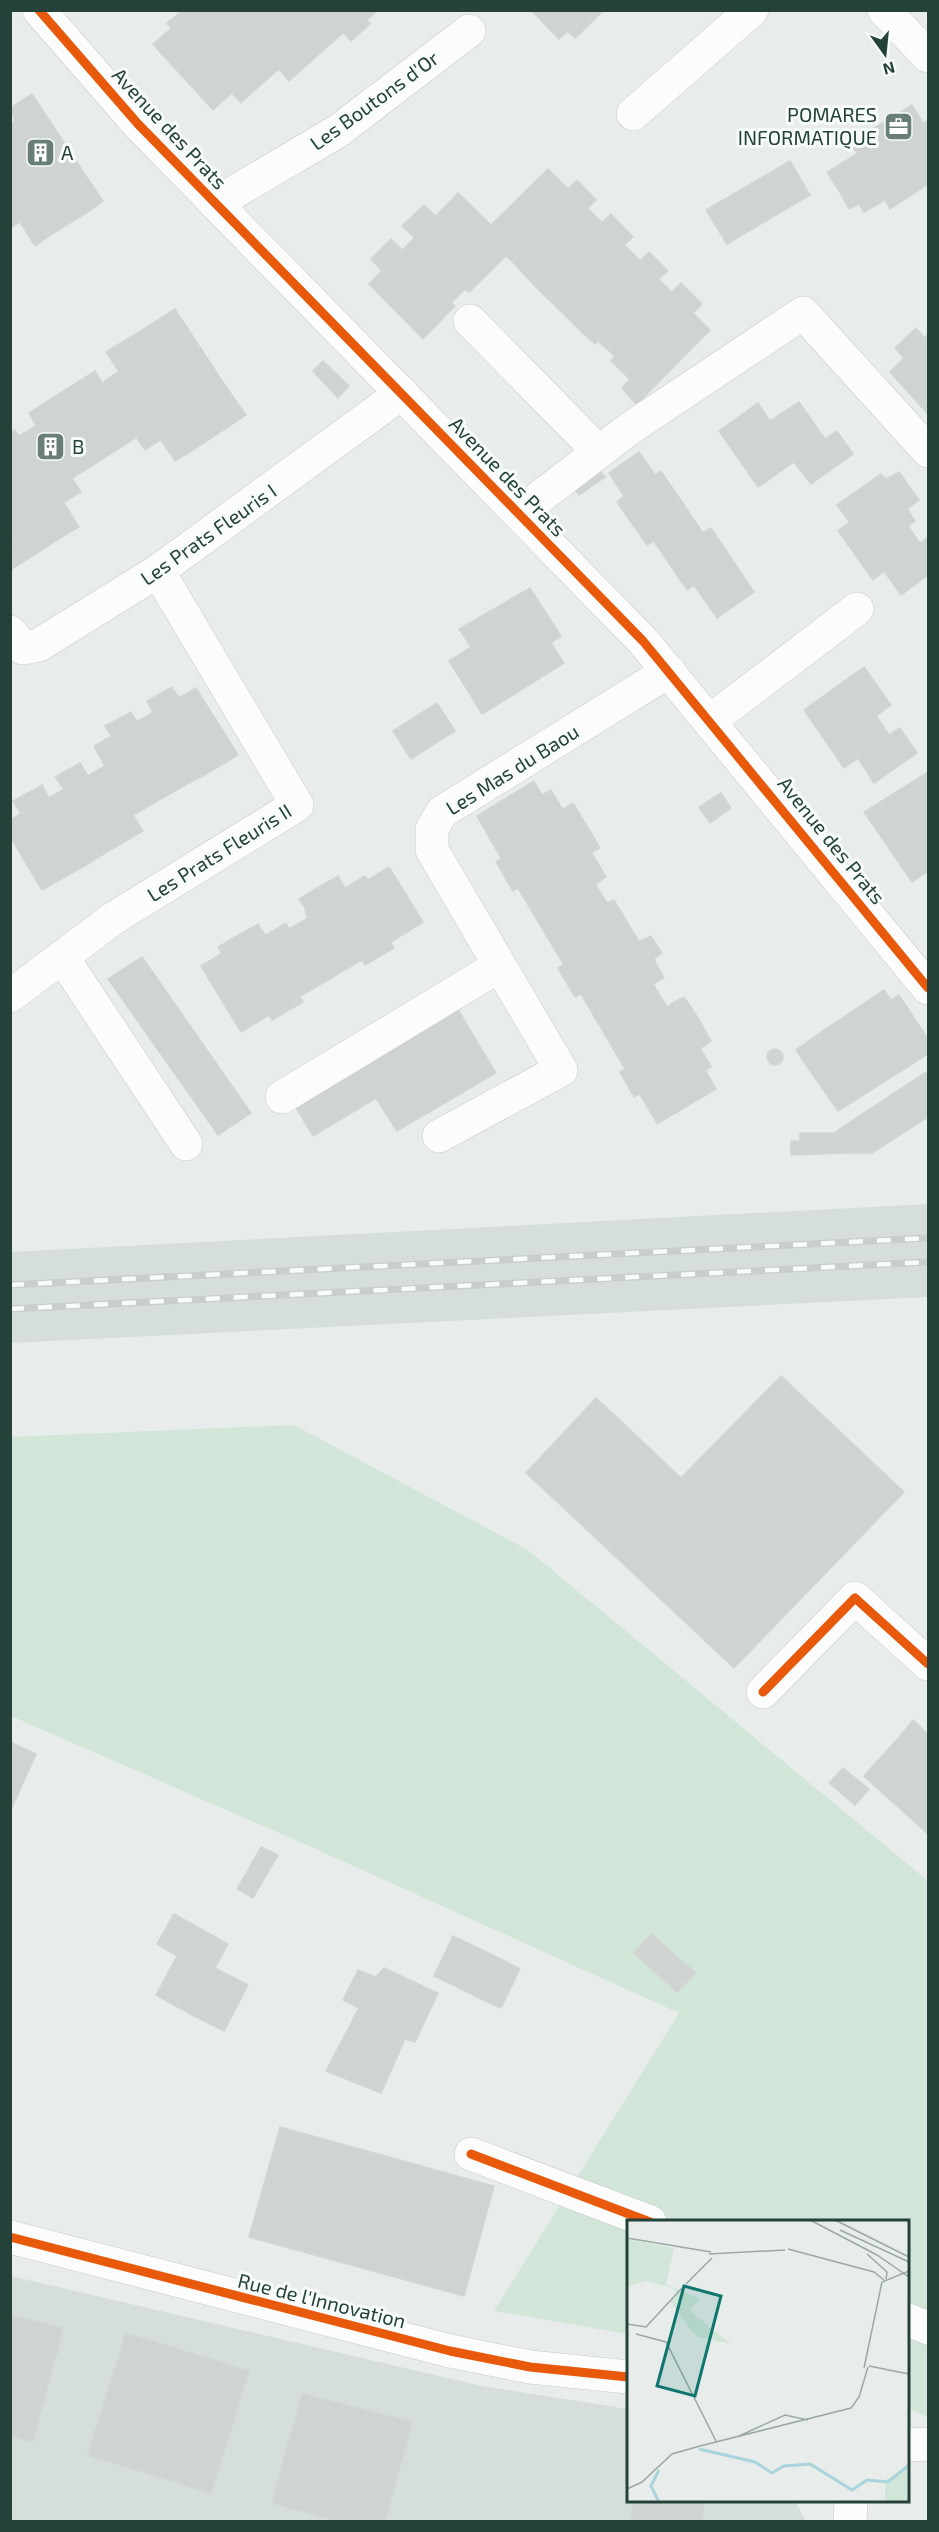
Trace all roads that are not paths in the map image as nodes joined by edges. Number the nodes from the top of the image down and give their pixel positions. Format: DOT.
graph roads {
  1 [pos="39,10"];
  2 [pos="753,10"];
  3 [pos="884,10"];
  4 [pos="469,31"];
  5 [pos="928,56"];
  6 [pos="633,114"];
  7 [pos="216,203"];
  8 [pos="470,321"];
  9 [pos="402,393"];
  10 [pos="928,451"];
  11 [pos="599,452"];
  12 [pos="519,513"];
  13 [pos="158,571"];
  14 [pos="857,609"];
  15 [pos="10,632"];
  16 [pos="669,671"];
  17 [pos="711,720"];
  18 [pos="63,958"];
  19 [pos="499,966"];
  20 [pos="928,988"];
  21 [pos="10,996"];
  22 [pos="282,1096"];
  23 [pos="439,1136"];
  24 [pos="186,1144"];
  25 [pos="928,1664"];
  26 [pos="763,1692"];
  27 [pos="471,2154"];
  28 [pos="645,2220"];
  29 [pos="10,2237"];
  30 [pos="909,2320"];
  31 [pos="928,2328"];
  32 [pos="627,2377"];
  33 [pos="928,2444"];
  34 [pos="909,2445"];
  35 [pos="851,2502"];
  36 [pos="850,2522"];
  1 -- 7 [label="street, Avenue des Prats"];
  2 -- 6 [label="street"];
  3 -- 5 [label="street"];
  4 -- 7 [label="street, Les Boutons d'Or"];
  7 -- 9 [label="street, Avenue des Prats"];
  8 -- 11 [label="street"];
  9 -- 12 [label="street, Avenue des Prats"];
  9 -- 13 [label="street, Les Prats Fleuris I"];
  10 -- 11 [label="street"];
  11 -- 12 [label="street"];
  12 -- 16 [label="street, Avenue des Prats"];
  13 -- 15 [label="street, Les Prats Fleuris I"];
  13 -- 18 [label="street, Les Prats Fleuris II"];
  14 -- 17 [label="street"];
  16 -- 17 [label="street, Avenue des Prats"];
  16 -- 19 [label="street, Les Mas du Baou"];
  17 -- 20 [label="street, Avenue des Prats"];
  18 -- 21 [label="street, Les Prats Fleuris II"];
  18 -- 24 [label="street"];
  19 -- 22 [label="street"];
  19 -- 23 [label="street, Les Mas du Baou"];
  25 -- 26 [label="street"];
  27 -- 28 [label="street"];
  29 -- 32 [label="street, Rue de l'Innovation"];
  30 -- 31 [label="street"];
  33 -- 34 [label="street"];
  35 -- 36 [label="street"];
}
